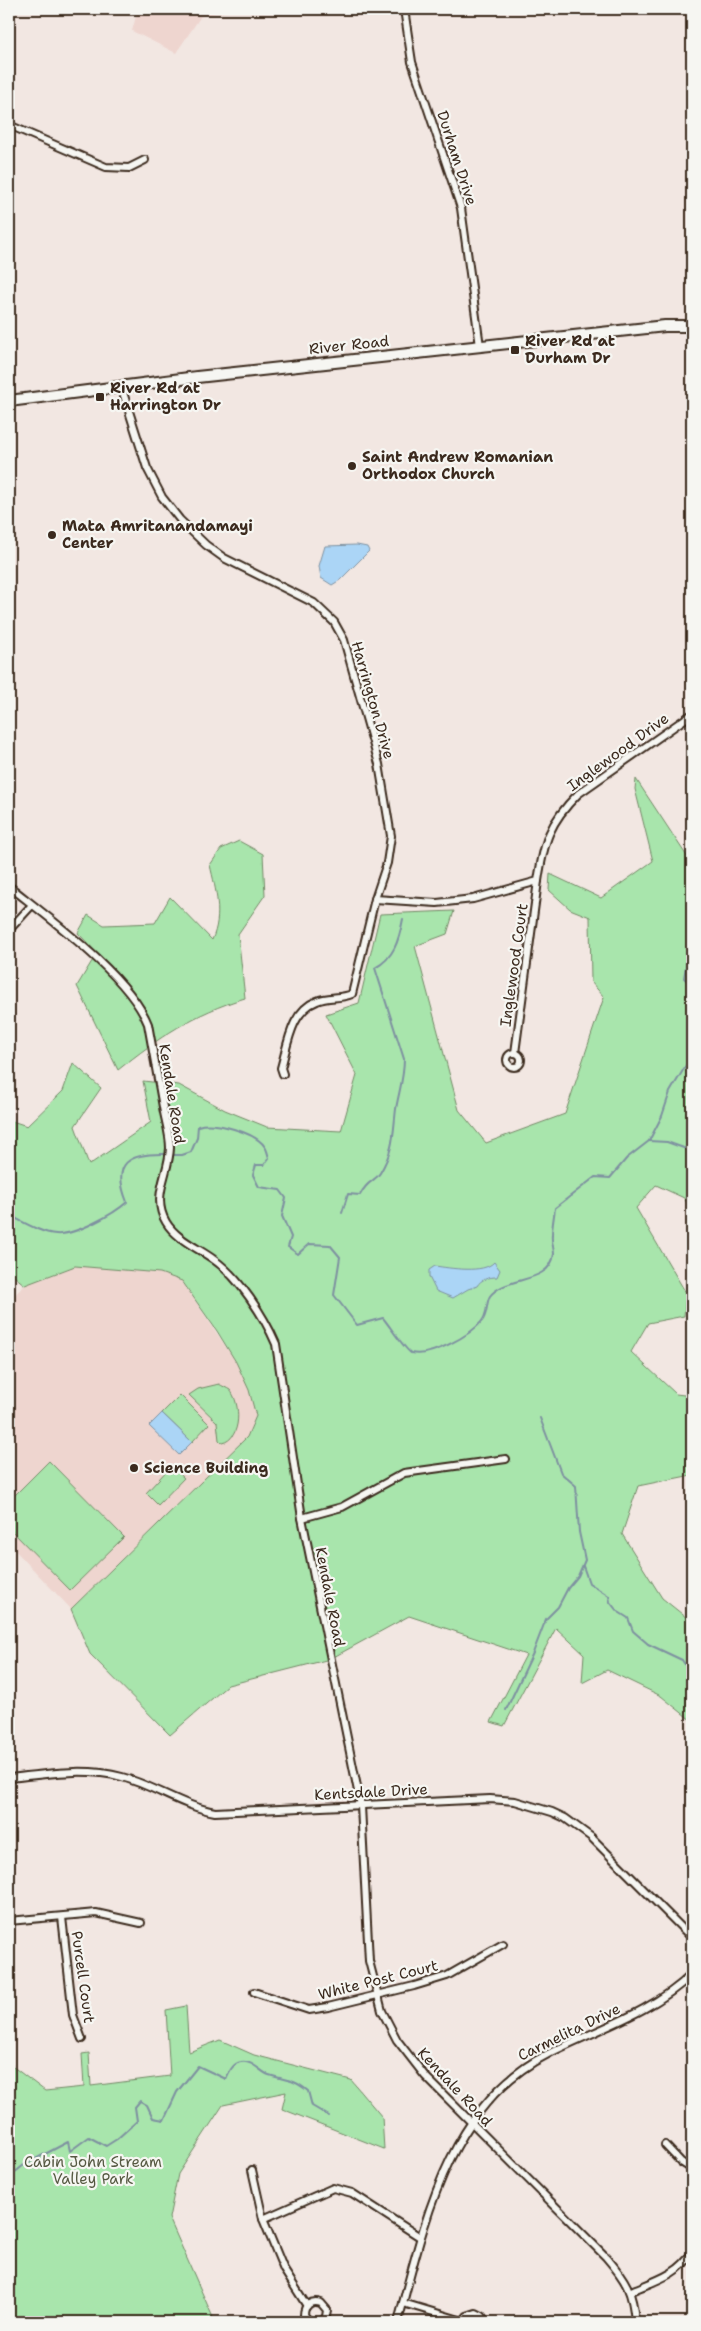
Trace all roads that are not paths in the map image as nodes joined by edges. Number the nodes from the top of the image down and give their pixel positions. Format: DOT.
graph roads {
  1 [pos="404,9"];
  2 [pos="9,125"];
  3 [pos="144,160"];
  4 [pos="692,326"];
  5 [pos="480,346"];
  6 [pos="121,386"];
  7 [pos="9,401"];
  8 [pos="692,714"];
  9 [pos="538,881"];
  10 [pos="9,886"];
  11 [pos="375,900"];
  12 [pos="32,905"];
  13 [pos="9,930"];
  14 [pos="515,1053"];
  15 [pos="283,1074"];
  16 [pos="506,1458"];
  17 [pos="302,1518"];
  18 [pos="9,1778"];
  19 [pos="361,1806"];
  20 [pos="62,1917"];
  21 [pos="9,1922"];
  22 [pos="141,1923"];
  23 [pos="692,1938"];
  24 [pos="503,1944"];
  25 [pos="692,1974"];
  26 [pos="254,1992"];
  27 [pos="376,1995"];
  28 [pos="82,2039"];
  29 [pos="472,2121"];
  30 [pos="665,2145"];
  31 [pos="692,2169"];
  32 [pos="252,2170"];
  33 [pos="263,2220"];
  34 [pos="420,2237"];
  35 [pos="692,2252"];
  36 [pos="631,2291"];
  37 [pos="403,2303"];
  38 [pos="306,2306"];
  39 [pos="310,2322"];
  40 [pos="321,2322"];
  41 [pos="398,2322"];
  42 [pos="463,2322"];
  43 [pos="486,2322"];
  44 [pos="635,2322"];
  1 -- 5 [label="street, Durham Drive"];
  2 -- 3 [label="street"];
  4 -- 5 [label="main road, River Road"];
  5 -- 6 [label="main road, River Road"];
  6 -- 7 [label="main road, River Road"];
  6 -- 11 [label="street, Harrington Drive"];
  8 -- 9 [label="street, Inglewood Drive"];
  9 -- 11 [label="street"];
  9 -- 14 [label="street, Inglewood Court"];
  10 -- 12 [label="street, Kendale Road"];
  11 -- 15 [label="street, Harrington Drive"];
  12 -- 13 [label="street"];
  12 -- 17 [label="street, Kendale Road"];
  16 -- 17 [label="street"];
  17 -- 19 [label="street, Kendale Road"];
  18 -- 19 [label="street, Kentsdale Drive"];
  19 -- 23 [label="street, Kentsdale Drive"];
  19 -- 27 [label="street, Kendale Road"];
  20 -- 21 [label="street"];
  20 -- 22 [label="street"];
  20 -- 28 [label="street, Purcell Court"];
  24 -- 27 [label="street, White Post Court"];
  25 -- 29 [label="street, Carmelita Drive"];
  26 -- 27 [label="street, White Post Court"];
  27 -- 29 [label="street, Kendale Road"];
  29 -- 34 [label="street, Carmelita Drive"];
  29 -- 36 [label="street, Kendale Road"];
  30 -- 31 [label="street"];
  32 -- 33 [label="street"];
  33 -- 34 [label="street"];
  33 -- 38 [label="street"];
  34 -- 37 [label="street, Carmelita Drive"];
  35 -- 36 [label="street"];
  36 -- 44 [label="street, Kendale Road"];
  37 -- 41 [label="street, Carmelita Drive"];
  37 -- 42 [label="street"];
  38 -- 39 [label="street"];
  38 -- 40 [label="street"];
  42 -- 43 [label="street"];
}
